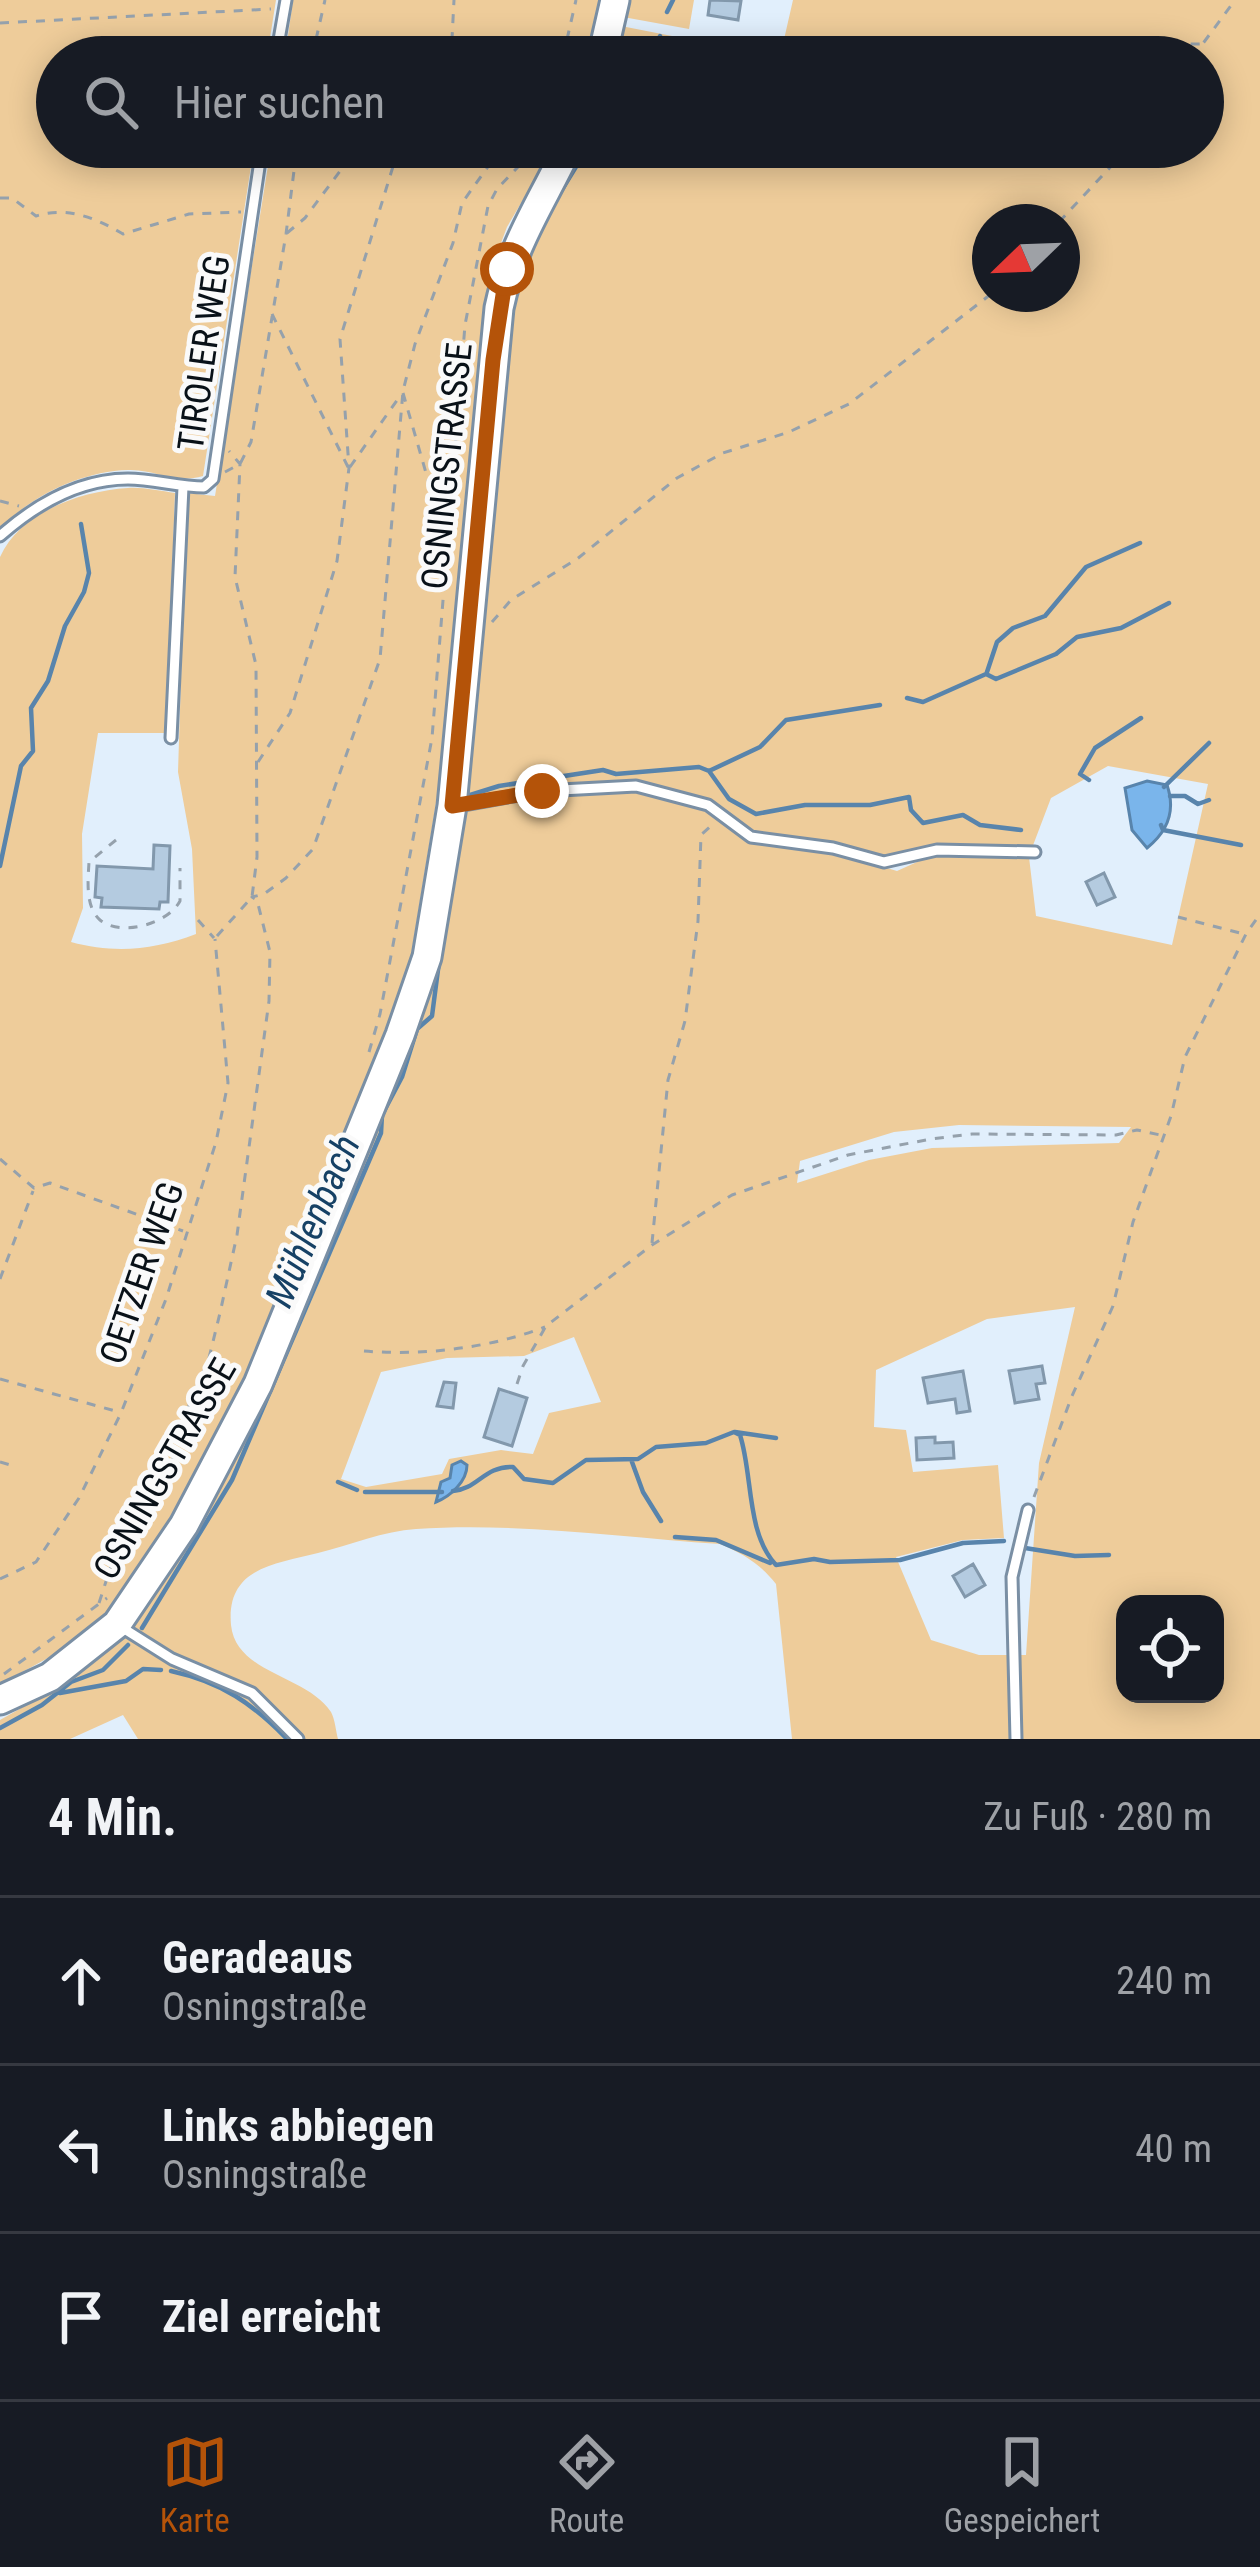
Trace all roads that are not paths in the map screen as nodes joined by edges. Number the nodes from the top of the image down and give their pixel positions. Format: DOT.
graph roads {
  1 [pos="615,0"];
  2 [pos="285,4"];
  3 [pos="280,36"];
  4 [pos="607,36"];
  5 [pos="258,168"];
  6 [pos="557,168"];
  7 [pos="183,487"];
  8 [pos="1,536"];
  9 [pos="171,738"];
  10 [pos="452,806"];
  11 [pos="1035,852"];
  12 [pos="1028,1510"];
  13 [pos="108,1614"];
  14 [pos="0,1700"];
  15 [pos="298,1739"];
  16 [pos="1016,1739"];
  1 -- 4 [label="main road"];
  2 -- 3 [label="lane"];
  5 -- 7 [label="lane, TIROLER WEG"];
  6 -- 10 [label="main road, OSNINGSTRASSE"];
  7 -- 8 [label="lane, TIROLER WEG"];
  7 -- 9 [label="lane"];
  10 -- 11 [label="lane"];
  10 -- 13 [label="main road, OSNINGSTRASSE"];
  12 -- 16 [label="lane"];
  13 -- 14 [label="main road, OSNINGSTRASSE"];
  13 -- 15 [label="lane"];
}
